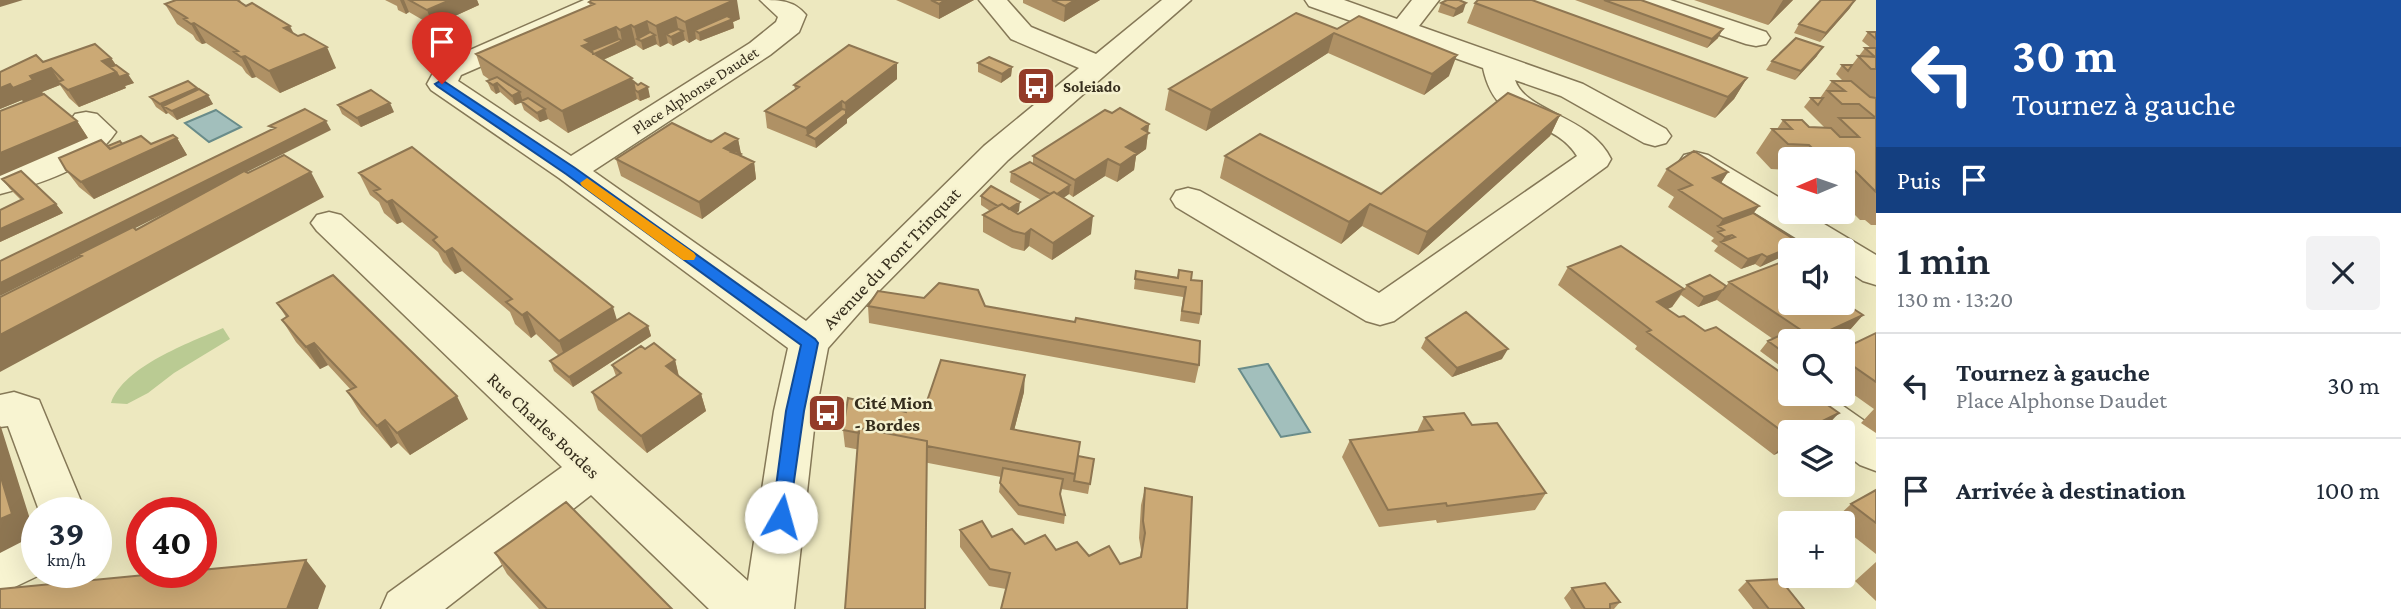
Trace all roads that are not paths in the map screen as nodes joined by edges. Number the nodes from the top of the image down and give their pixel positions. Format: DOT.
graph roads {
  1 [pos="600,0"];
  2 [pos="773,0"];
  3 [pos="992,0"];
  4 [pos="1178,0"];
  5 [pos="1318,0"];
  6 [pos="1426,0"];
  7 [pos="1644,0"];
  8 [pos="1403,29"];
  9 [pos="1756,38"];
  10 [pos="1496,63"];
  11 [pos="1098,66"];
  12 [pos="86,121"];
  13 [pos="1655,135"];
  14 [pos="1696,162"];
  15 [pos="570,171"];
  16 [pos="0,184"];
  17 [pos="1188,199"];
  18 [pos="329,223"];
  19 [pos="1821,238"];
  20 [pos="1855,259"];
  21 [pos="1876,272"];
  22 [pos="810,343"];
  23 [pos="1812,406"];
  24 [pos="0,411"];
  25 [pos="1876,453"];
  26 [pos="591,470"];
  27 [pos="57,497"];
  28 [pos="21,561"];
  29 [pos="0,572"];
  30 [pos="406,609"];
  31 [pos="769,609"];
  1 -- 15 [label="street"];
  2 -- 15 [label="street, Place Alphonse Daudet"];
  3 -- 11 [label="street"];
  4 -- 11 [label="street, Avenue du Pont Trinquat"];
  5 -- 8 [label="street"];
  6 -- 8 [label="street"];
  7 -- 9 [label="street"];
  8 -- 10 [label="street"];
  10 -- 13 [label="street"];
  10 -- 17 [label="street"];
  11 -- 22 [label="street, Avenue du Pont Trinquat"];
  12 -- 16 [label="street"];
  14 -- 19 [label="street"];
  15 -- 22 [label="street"];
  18 -- 26 [label="street, Rue Charles Bordes"];
  20 -- 21 [label="street"];
  22 -- 31 [label="street, Avenue du Pont Trinquat"];
  23 -- 25 [label="street"];
  24 -- 27 [label="street"];
  26 -- 30 [label="street"];
  26 -- 31 [label="street, Rue Charles Bordes"];
  28 -- 29 [label="street"];
}
